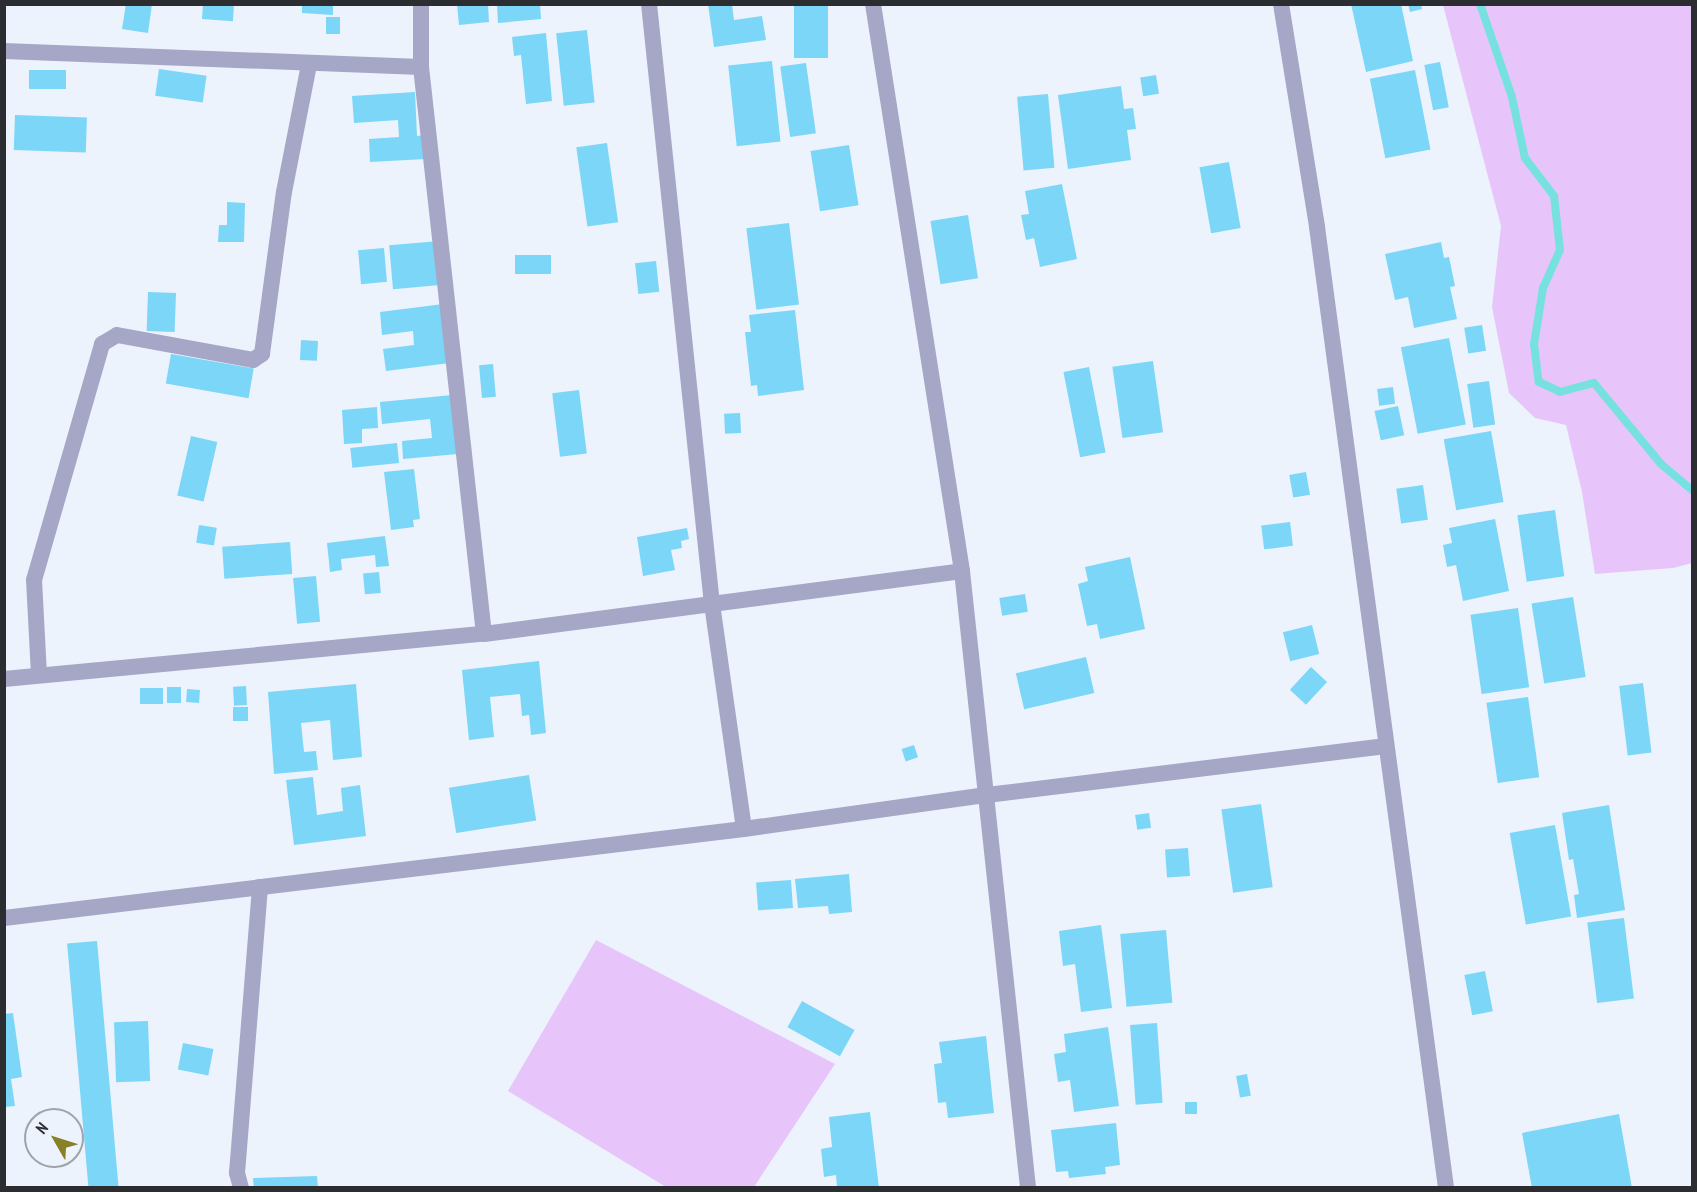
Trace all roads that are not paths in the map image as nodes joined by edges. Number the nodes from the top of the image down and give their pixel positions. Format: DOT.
graph roads {
  1 [pos="421,4"];
  2 [pos="649,4"];
  3 [pos="873,4"];
  4 [pos="1281,4"];
  5 [pos="4,51"];
  6 [pos="309,64"];
  7 [pos="421,67"];
  8 [pos="962,571"];
  9 [pos="712,603"];
  10 [pos="484,634"];
  11 [pos="39,675"];
  12 [pos="4,679"];
  13 [pos="1386,746"];
  14 [pos="987,795"];
  15 [pos="744,829"];
  16 [pos="260,887"];
  17 [pos="4,918"];
  18 [pos="241,1188"];
  19 [pos="1028,1188"];
  20 [pos="1446,1188"];
  1 -- 7 [label="street"];
  2 -- 9 [label="street"];
  3 -- 8 [label="street"];
  4 -- 13 [label="street"];
  5 -- 6 [label="street"];
  6 -- 7 [label="street"];
  6 -- 11 [label="street"];
  7 -- 10 [label="street"];
  8 -- 9 [label="street"];
  8 -- 14 [label="street"];
  9 -- 10 [label="street"];
  9 -- 15 [label="street"];
  10 -- 11 [label="street"];
  11 -- 12 [label="street"];
  13 -- 14 [label="street"];
  13 -- 20 [label="street"];
  14 -- 15 [label="street"];
  14 -- 19 [label="street"];
  15 -- 16 [label="street"];
  16 -- 17 [label="street"];
  16 -- 18 [label="street"];
}
